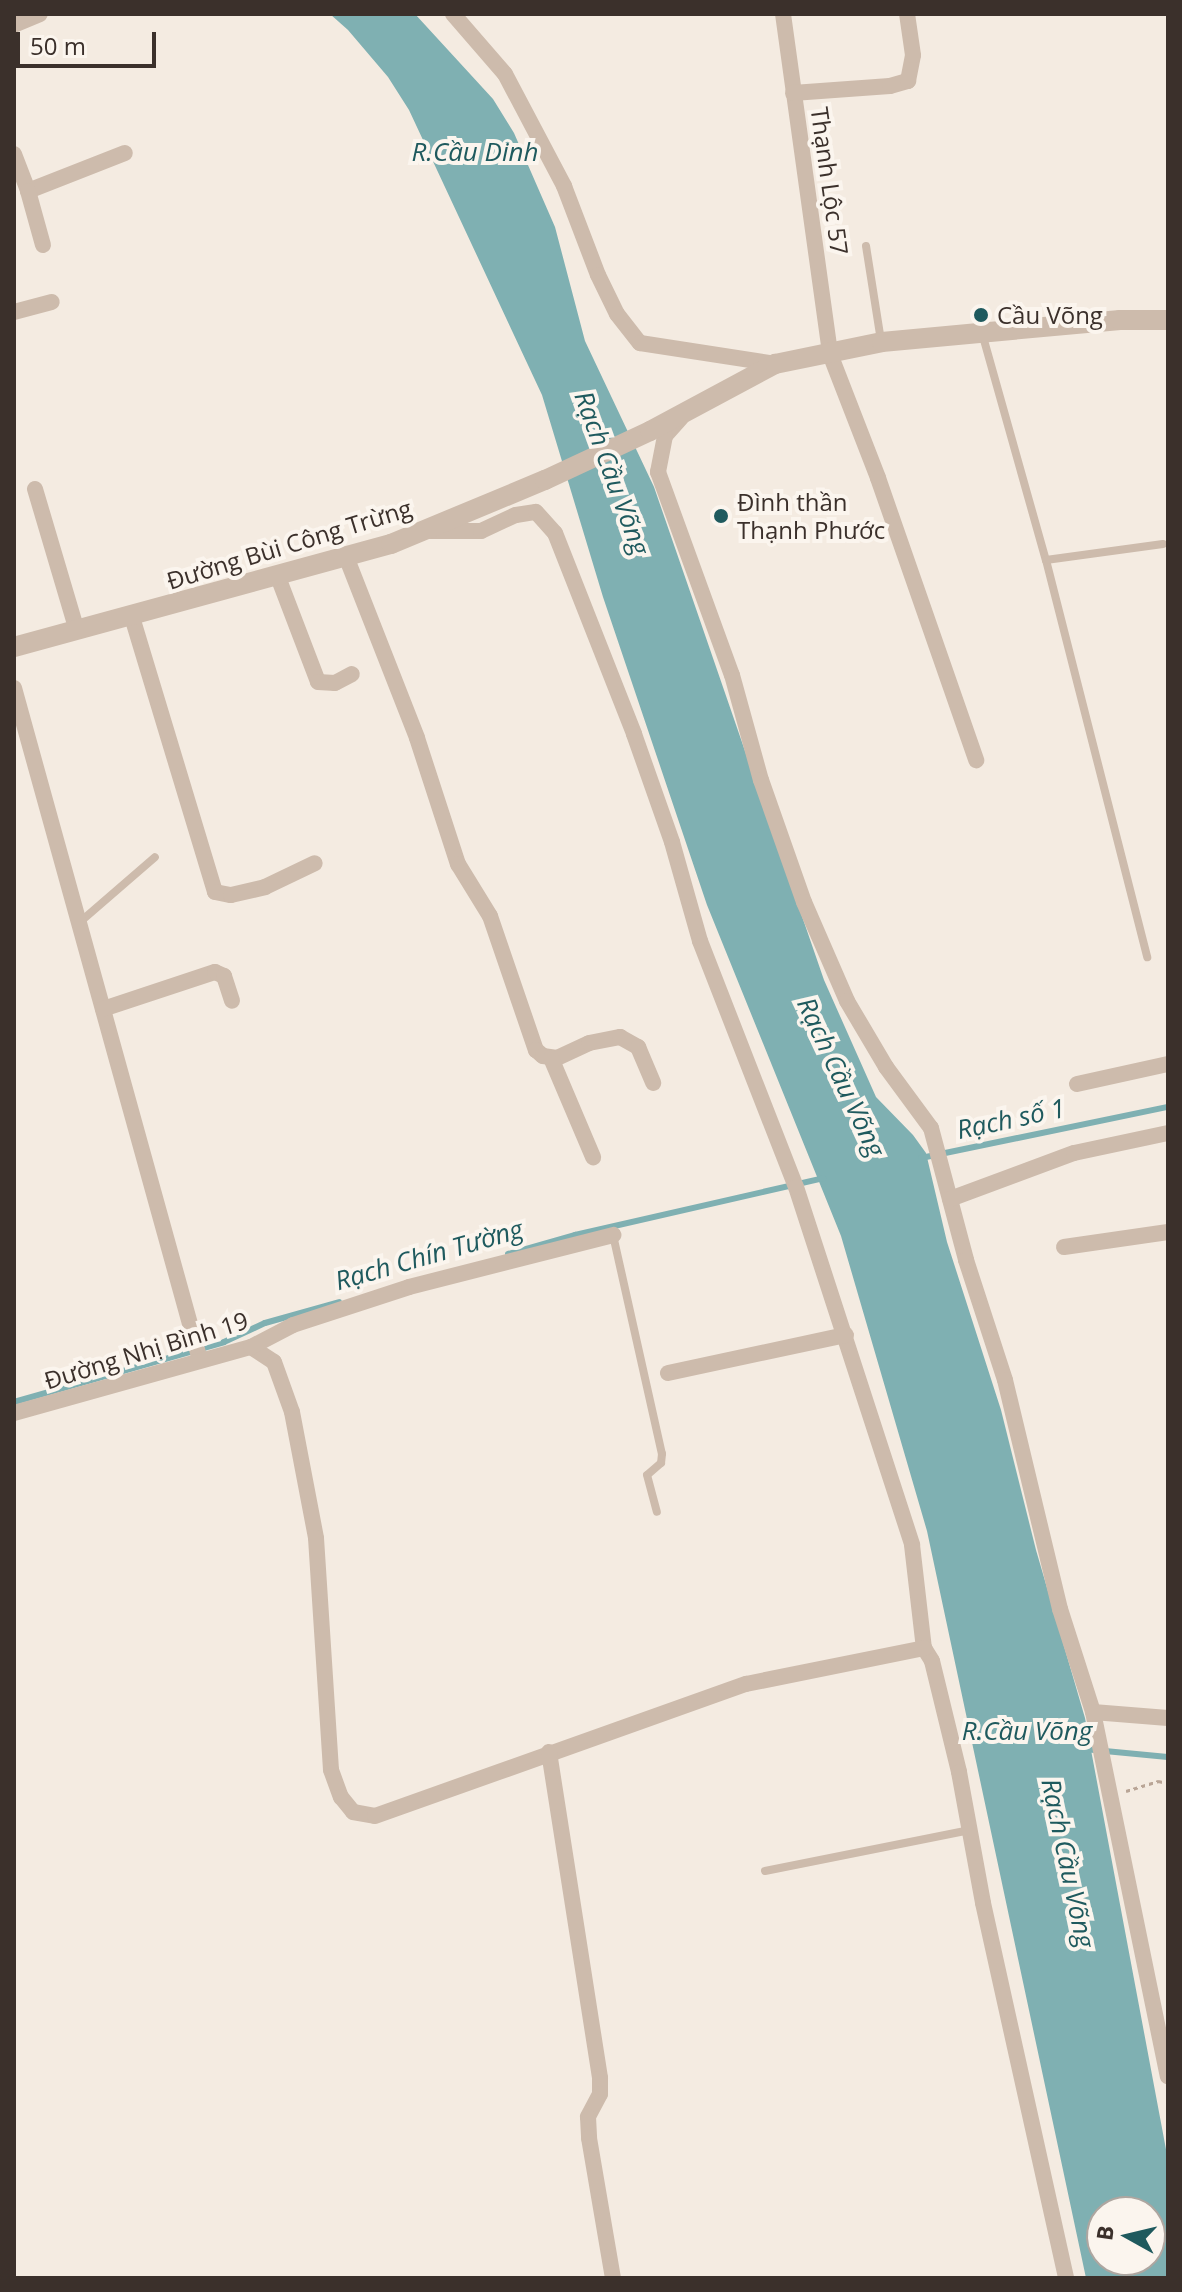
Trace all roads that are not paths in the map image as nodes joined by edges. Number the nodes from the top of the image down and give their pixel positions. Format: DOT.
graph roads {
  1 [pos="40,14"];
  2 [pos="453,14"];
  3 [pos="783,14"];
  4 [pos="907,14"];
  5 [pos="14,25"];
  6 [pos="793,93"];
  7 [pos="125,153"];
  8 [pos="14,154"];
  9 [pos="28,191"];
  10 [pos="43,245"];
  11 [pos="866,246"];
  12 [pos="52,302"];
  13 [pos="14,312"];
  14 [pos="1168,320"];
  15 [pos="981,332"];
  16 [pos="882,342"];
  17 [pos="830,354"];
  18 [pos="775,364"];
  19 [pos="691,408"];
  20 [pos="35,489"];
  21 [pos="426,531"];
  22 [pos="1163,544"];
  23 [pos="347,559"];
  24 [pos="1046,560"];
  25 [pos="278,577"];
  26 [pos="132,617"];
  27 [pos="77,631"];
  28 [pos="14,647"];
  29 [pos="352,674"];
  30 [pos="14,688"];
  31 [pos="976,760"];
  32 [pos="155,857"];
  33 [pos="315,863"];
  34 [pos="79,923"];
  35 [pos="1147,957"];
  36 [pos="232,1001"];
  37 [pos="103,1009"];
  38 [pos="551,1058"];
  39 [pos="1168,1064"];
  40 [pos="653,1083"];
  41 [pos="1077,1084"];
  42 [pos="1168,1133"];
  43 [pos="593,1157"];
  44 [pos="950,1199"];
  45 [pos="1168,1232"];
  46 [pos="613,1235"];
  47 [pos="1064,1247"];
  48 [pos="846,1335"];
  49 [pos="251,1347"];
  50 [pos="200,1360"];
  51 [pos="668,1373"];
  52 [pos="14,1413"];
  53 [pos="657,1512"];
  54 [pos="924,1648"];
  55 [pos="1093,1712"];
  56 [pos="1168,1718"];
  57 [pos="549,1752"];
  58 [pos="970,1830"];
  59 [pos="765,1871"];
  60 [pos="1163,2024"];
  61 [pos="1168,2076"];
  62 [pos="613,2278"];
  63 [pos="1066,2278"];
  1 -- 5 [label="street"];
  2 -- 18 [label="street"];
  3 -- 6 [label="street, Thạnh Lộc 57"];
  4 -- 6 [label="street"];
  6 -- 17 [label="street, Thạnh Lộc 57"];
  7 -- 9 [label="street"];
  8 -- 9 [label="street"];
  9 -- 10 [label="street"];
  11 -- 16 [label="lane"];
  12 -- 13 [label="street"];
  14 -- 15 [label="street, Đường Bùi Công Trừng"];
  15 -- 16 [label="street, Đường Bùi Công Trừng"];
  15 -- 24 [label="lane"];
  16 -- 17 [label="street, Đường Bùi Công Trừng"];
  17 -- 18 [label="street, Đường Bùi Công Trừng"];
  17 -- 31 [label="street, Thạnh Lộc 57"];
  18 -- 19 [label="street, Đường Bùi Công Trừng"];
  19 -- 21 [label="street, Đường Bùi Công Trừng"];
  19 -- 44 [label="street"];
  20 -- 27 [label="street"];
  21 -- 23 [label="street, Đường Bùi Công Trừng"];
  21 -- 48 [label="street"];
  22 -- 24 [label="lane"];
  23 -- 25 [label="street, Đường Bùi Công Trừng"];
  23 -- 38 [label="street"];
  24 -- 35 [label="lane"];
  25 -- 26 [label="street, Đường Bùi Công Trừng"];
  25 -- 29 [label="street"];
  26 -- 27 [label="street, Đường Bùi Công Trừng"];
  26 -- 33 [label="street"];
  27 -- 28 [label="street, Đường Bùi Công Trừng"];
  30 -- 34 [label="street"];
  32 -- 34 [label="lane"];
  34 -- 37 [label="street"];
  36 -- 37 [label="street"];
  37 -- 50 [label="street"];
  38 -- 40 [label="street"];
  38 -- 43 [label="street"];
  39 -- 41 [label="street"];
  42 -- 44 [label="street"];
  44 -- 55 [label="street"];
  45 -- 47 [label="street"];
  46 -- 49 [label="street, Đường Nhị Bình 19"];
  46 -- 53 [label="lane"];
  48 -- 51 [label="street"];
  48 -- 54 [label="street"];
  49 -- 50 [label="street, Đường Nhị Bình 19"];
  49 -- 57 [label="street"];
  50 -- 52 [label="street, Đường Nhị Bình 19"];
  54 -- 57 [label="street"];
  54 -- 58 [label="street"];
  55 -- 56 [label="street"];
  55 -- 60 [label="street"];
  57 -- 62 [label="street"];
  58 -- 59 [label="lane"];
  58 -- 63 [label="street"];
  60 -- 61 [label="street"];
}
